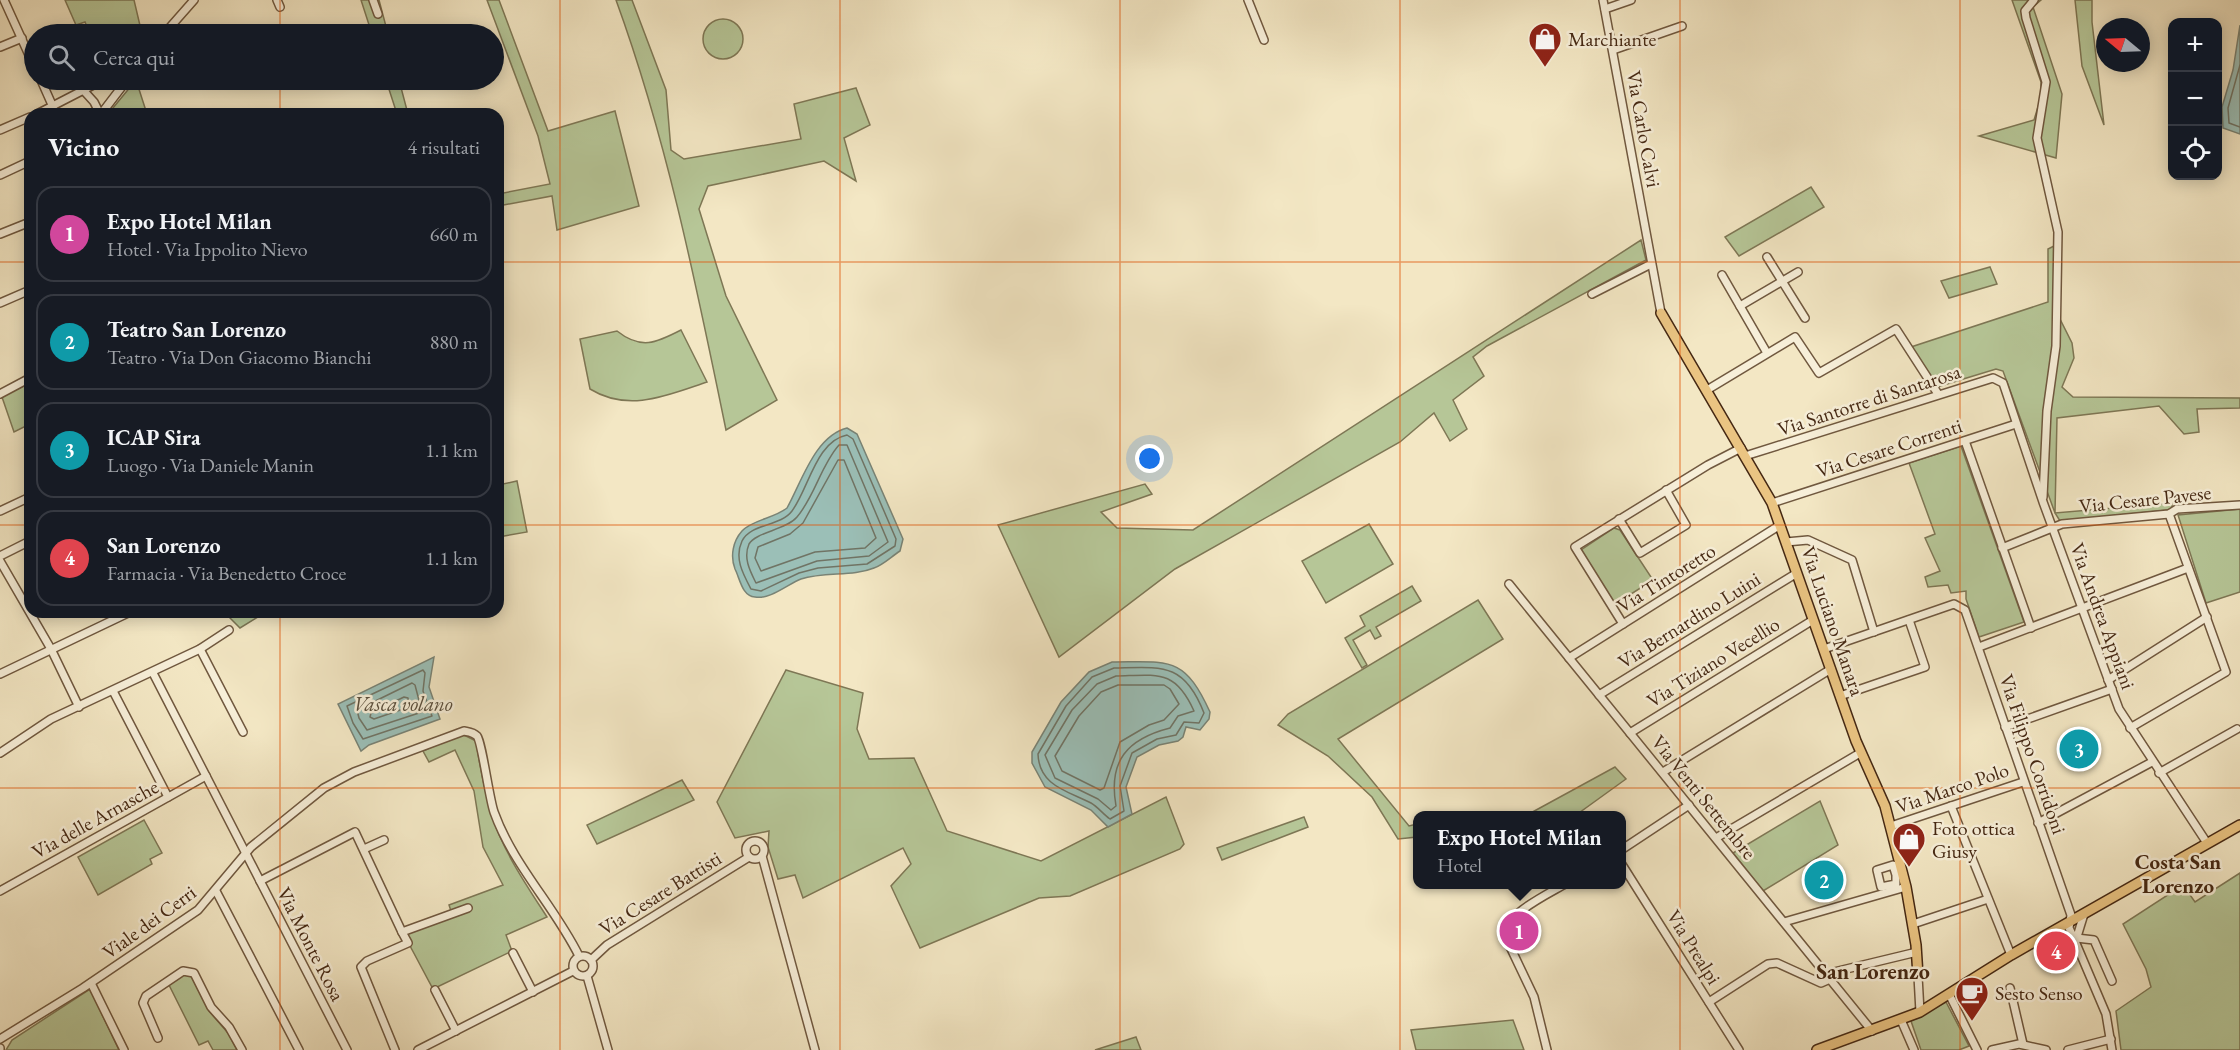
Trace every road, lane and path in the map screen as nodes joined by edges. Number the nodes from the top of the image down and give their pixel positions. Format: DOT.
graph roads {
  1 [pos="4,0"];
  2 [pos="194,0"];
  3 [pos="373,0"];
  4 [pos="1248,0"];
  5 [pos="1603,0"];
  6 [pos="1631,0"];
  7 [pos="2034,0"];
  8 [pos="1605,9"];
  9 [pos="378,14"];
  10 [pos="173,24"];
  11 [pos="1682,26"];
  12 [pos="22,38"];
  13 [pos="1264,40"];
  14 [pos="24,43"];
  15 [pos="0,46"];
  16 [pos="1613,50"];
  17 [pos="46,90"];
  18 [pos="120,90"];
  19 [pos="84,91"];
  20 [pos="53,106"];
  21 [pos="49,108"];
  22 [pos="97,108"];
  23 [pos="105,108"];
  24 [pos="24,120"];
  25 [pos="0,130"];
  26 [pos="24,164"];
  27 [pos="0,175"];
  28 [pos="24,224"];
  29 [pos="0,234"];
  30 [pos="1767,257"];
  31 [pos="1651,264"];
  32 [pos="1798,272"];
  33 [pos="1722,274"];
  34 [pos="1782,282"];
  35 [pos="24,293"];
  36 [pos="1592,294"];
  37 [pos="0,303"];
  38 [pos="1740,306"];
  39 [pos="1661,313"];
  40 [pos="1805,318"];
  41 [pos="1767,353"];
  42 [pos="24,381"];
  43 [pos="2002,383"];
  44 [pos="1707,390"];
  45 [pos="0,394"];
  46 [pos="1938,394"];
  47 [pos="2016,424"];
  48 [pos="1965,441"];
  49 [pos="1743,452"];
  50 [pos="1666,490"];
  51 [pos="24,500"];
  52 [pos="2043,502"];
  53 [pos="1772,503"];
  54 [pos="2240,505"];
  55 [pos="0,511"];
  56 [pos="2169,514"];
  57 [pos="1619,519"];
  58 [pos="1780,525"];
  59 [pos="2054,529"];
  60 [pos="1786,542"];
  61 [pos="24,544"];
  62 [pos="2002,548"];
  63 [pos="0,556"];
  64 [pos="0,561"];
  65 [pos="2188,568"];
  66 [pos="1797,573"];
  67 [pos="1509,584"];
  68 [pos="22,599"];
  69 [pos="24,603"];
  70 [pos="2082,609"];
  71 [pos="2207,617"];
  72 [pos="33,618"];
  73 [pos="118,618"];
  74 [pos="1814,620"];
  75 [pos="1909,620"];
  76 [pos="1623,624"];
  77 [pos="2031,628"];
  78 [pos="229,630"];
  79 [pos="1874,632"];
  80 [pos="1979,647"];
  81 [pos="1824,649"];
  82 [pos="51,650"];
  83 [pos="200,650"];
  84 [pos="1569,658"];
  85 [pos="1831,669"];
  86 [pos="153,673"];
  87 [pos="0,674"];
  88 [pos="2108,680"];
  89 [pos="2112,689"];
  90 [pos="113,691"];
  91 [pos="1599,695"];
  92 [pos="1840,696"];
  93 [pos="79,707"];
  94 [pos="2005,727"];
  95 [pos="2130,728"];
  96 [pos="2237,729"];
  97 [pos="243,732"];
  98 [pos="1630,733"];
  99 [pos="0,753"];
  100 [pos="1860,753"];
  101 [pos="2152,762"];
  102 [pos="1663,772"];
  103 [pos="2159,773"];
  104 [pos="206,776"];
  105 [pos="2023,782"];
  106 [pos="168,798"];
  107 [pos="1689,805"];
  108 [pos="1951,806"];
  109 [pos="2038,823"];
  110 [pos="2240,825"];
  111 [pos="1891,826"];
  112 [pos="1716,838"];
  113 [pos="384,840"];
  114 [pos="2207,843"];
  115 [pos="1626,847"];
  116 [pos="364,849"];
  117 [pos="246,853"];
  118 [pos="762,856"];
  119 [pos="749,857"];
  120 [pos="1626,871"];
  121 [pos="260,881"];
  122 [pos="1906,887"];
  123 [pos="1558,889"];
  124 [pos="0,891"];
  125 [pos="216,891"];
  126 [pos="1988,899"];
  127 [pos="468,908"];
  128 [pos="2085,913"];
  129 [pos="2072,921"];
  130 [pos="1784,922"];
  131 [pos="1913,924"];
  132 [pos="2078,931"];
  133 [pos="402,932"];
  134 [pos="2046,935"];
  135 [pos="2076,940"];
  136 [pos="1917,952"];
  137 [pos="513,953"];
  138 [pos="2011,955"];
  139 [pos="579,956"];
  140 [pos="591,960"];
  141 [pos="573,971"];
  142 [pos="587,976"];
  143 [pos="1918,976"];
  144 [pos="1830,979"];
  145 [pos="2112,981"];
  146 [pos="91,983"];
  147 [pos="2010,988"];
  148 [pos="435,990"];
  149 [pos="533,992"];
  150 [pos="1949,994"];
  151 [pos="1709,1002"];
  152 [pos="1920,1012"];
  153 [pos="1902,1020"];
  154 [pos="456,1031"];
  155 [pos="1872,1031"];
  156 [pos="158,1038"];
  157 [pos="2,1039"];
  158 [pos="2111,1039"];
  159 [pos="2023,1044"];
  160 [pos="0,1048"];
  161 [pos="124,1050"];
  162 [pos="242,1050"];
  163 [pos="298,1050"];
  164 [pos="347,1050"];
  165 [pos="395,1050"];
  166 [pos="418,1050"];
  167 [pos="608,1050"];
  168 [pos="815,1050"];
  169 [pos="1547,1050"];
  170 [pos="1739,1050"];
  171 [pos="1817,1050"];
  172 [pos="1914,1050"];
  173 [pos="1977,1050"];
  174 [pos="1992,1050"];
  175 [pos="2046,1050"];
  176 [pos="2068,1050"];
  177 [pos="2112,1050"];
  1 -- 12 [label="street"];
  2 -- 10 [label="street"];
  3 -- 9 [label="street"];
  4 -- 13 [label="street"];
  5 -- 8 [label="street, Via Carlo Calvi"];
  6 -- 8 [label="street"];
  7 -- 52 [label="street"];
  8 -- 16 [label="street, Via Carlo Calvi"];
  11 -- 16 [label="street"];
  12 -- 14 [label="street"];
  12 -- 15 [label="street"];
  16 -- 31 [label="street, Via Carlo Calvi"];
  17 -- 20 [label="street"];
  18 -- 23 [label="street"];
  19 -- 20 [label="street"];
  19 -- 22 [label="street"];
  20 -- 21 [label="street"];
  24 -- 25 [label="street"];
  26 -- 27 [label="street"];
  28 -- 29 [label="street"];
  30 -- 34 [label="street"];
  31 -- 36 [label="street"];
  31 -- 39 [label="street, Via Luciano Manara"];
  32 -- 34 [label="street"];
  33 -- 38 [label="street"];
  34 -- 38 [label="street"];
  34 -- 40 [label="street"];
  35 -- 37 [label="street"];
  38 -- 41 [label="street"];
  39 -- 44 [label="main road, Via Luciano Manara"];
  41 -- 44 [label="street"];
  41 -- 46 [label="street"];
  42 -- 45 [label="street"];
  43 -- 46 [label="street, Via Santorre di Santarosa"];
  43 -- 47 [label="street, Via Andrea Appiani"];
  44 -- 49 [label="main road, Via Luciano Manara"];
  46 -- 49 [label="street, Via Santorre di Santarosa"];
  47 -- 48 [label="street, Via Cesare Correnti"];
  47 -- 52 [label="street, Via Andrea Appiani"];
  48 -- 53 [label="street, Via Cesare Correnti"];
  48 -- 62 [label="street"];
  49 -- 50 [label="street, Via Santorre di Santarosa"];
  49 -- 53 [label="main road, Via Luciano Manara"];
  50 -- 57 [label="street, Via Santorre di Santarosa"];
  50 -- 57 [label="street"];
  51 -- 55 [label="street"];
  52 -- 59 [label="street, Via Andrea Appiani"];
  53 -- 58 [label="main road, Via Luciano Manara"];
  54 -- 56 [label="street, Via Cesare Pavese"];
  56 -- 59 [label="street, Via Cesare Pavese"];
  56 -- 65 [label="street"];
  57 -- 76 [label="street, Via Santorre di Santarosa"];
  58 -- 60 [label="main road, Via Luciano Manara"];
  58 -- 76 [label="street, Via Tintoretto"];
  59 -- 62 [label="street, Via Cesare Pavese"];
  59 -- 70 [label="street, Via Andrea Appiani"];
  60 -- 66 [label="main road, Via Luciano Manara"];
  60 -- 79 [label="street"];
  61 -- 63 [label="street"];
  62 -- 77 [label="street"];
  64 -- 68 [label="street"];
  65 -- 70 [label="street"];
  65 -- 71 [label="street"];
  66 -- 74 [label="main road, Via Luciano Manara"];
  66 -- 91 [label="street, Via Bernardino Luini"];
  67 -- 84 [label="street, Via Venti Settembre"];
  68 -- 69 [label="street"];
  70 -- 77 [label="street"];
  70 -- 88 [label="street, Via Andrea Appiani"];
  71 -- 88 [label="street"];
  71 -- 95 [label="street"];
  72 -- 82 [label="street"];
  73 -- 82 [label="street"];
  74 -- 81 [label="main road, Via Luciano Manara"];
  74 -- 98 [label="street, Via Tiziano Vecellio"];
  75 -- 79 [label="street"];
  75 -- 80 [label="street, Via Filippo Corridoni"];
  75 -- 92 [label="street"];
  76 -- 84 [label="street, Via Tintoretto"];
  77 -- 80 [label="street"];
  78 -- 83 [label="street"];
  79 -- 81 [label="street"];
  80 -- 94 [label="street, Via Filippo Corridoni"];
  81 -- 85 [label="main road, Via Luciano Manara"];
  82 -- 87 [label="street"];
  82 -- 93 [label="street"];
  83 -- 86 [label="street"];
  83 -- 97 [label="street"];
  84 -- 91 [label="street, Via Venti Settembre"];
  85 -- 92 [label="main road, Via Luciano Manara"];
  85 -- 102 [label="street"];
  86 -- 90 [label="street"];
  86 -- 104 [label="street, Via Monte Rosa"];
  88 -- 89 [label="street, Via Andrea Appiani"];
  89 -- 94 [label="street"];
  89 -- 95 [label="street, Via Andrea Appiani"];
  90 -- 93 [label="street"];
  90 -- 106 [label="street"];
  91 -- 98 [label="street, Via Venti Settembre"];
  92 -- 100 [label="main road, Via Luciano Manara"];
  93 -- 99 [label="street"];
  94 -- 105 [label="street, Via Filippo Corridoni"];
  95 -- 101 [label="street, Via Andrea Appiani"];
  96 -- 103 [label="street"];
  98 -- 102 [label="street, Via Venti Settembre"];
  100 -- 111 [label="main road, Via Luciano Manara"];
  100 -- 112 [label="street"];
  101 -- 103 [label="street, Via Andrea Appiani"];
  101 -- 109 [label="street"];
  102 -- 107 [label="street, Via Venti Settembre"];
  103 -- 114 [label="street, Via Andrea Appiani"];
  104 -- 106 [label="street, Via delle Arnasche"];
  104 -- 117 [label="street, Via Monte Rosa"];
  105 -- 108 [label="street, Via Marco Polo"];
  105 -- 109 [label="street, Via Filippo Corridoni"];
  106 -- 124 [label="street, Via delle Arnasche"];
  107 -- 112 [label="street, Via Venti Settembre"];
  107 -- 115 [label="street"];
  108 -- 111 [label="street, Via Marco Polo"];
  108 -- 126 [label="street"];
  109 -- 129 [label="street, Via Filippo Corridoni"];
  110 -- 114 [label="main road"];
  111 -- 122 [label="main road, Via Luciano Manara"];
  112 -- 130 [label="street, Via Venti Settembre"];
  113 -- 116 [label="street"];
  114 -- 128 [label="main road"];
  116 -- 121 [label="street"];
  116 -- 133 [label="street"];
  117 -- 121 [label="street, Via Monte Rosa"];
  117 -- 125 [label="street, Viale dei Cerri"];
  117 -- 139 [label="street, Viale dei Cerri"];
  118 -- 119 [label="street"];
  118 -- 119 [label="street"];
  118 -- 168 [label="street"];
  119 -- 140 [label="street, Via Cesare Battisti"];
  120 -- 151 [label="street, Via Prealpi"];
  121 -- 164 [label="street, Via Monte Rosa"];
  122 -- 130 [label="street"];
  122 -- 131 [label="main road, Via Luciano Manara"];
  123 -- 169 [label="street"];
  125 -- 146 [label="street, Viale dei Cerri"];
  125 -- 163 [label="street"];
  126 -- 131 [label="street"];
  126 -- 138 [label="street"];
  127 -- 133 [label="street"];
  128 -- 129 [label="main road"];
  128 -- 132 [label="street"];
  129 -- 132 [label="street"];
  129 -- 134 [label="main road"];
  129 -- 135 [label="street"];
  130 -- 144 [label="street, Via Venti Settembre"];
  131 -- 136 [label="main road, Via Luciano Manara"];
  132 -- 135 [label="street"];
  133 -- 165 [label="street"];
  134 -- 135 [label="street"];
  134 -- 138 [label="main road"];
  135 -- 145 [label="street"];
  135 -- 158 [label="street"];
  136 -- 143 [label="main road, Via Luciano Manara"];
  136 -- 144 [label="street"];
  137 -- 149 [label="street"];
  138 -- 150 [label="main road"];
  139 -- 140 [label="street"];
  139 -- 141 [label="street"];
  140 -- 142 [label="street"];
  141 -- 142 [label="street"];
  141 -- 149 [label="street"];
  142 -- 167 [label="street"];
  143 -- 152 [label="street, Via Luciano Manara"];
  144 -- 151 [label="street"];
  144 -- 155 [label="street, Via Venti Settembre"];
  146 -- 157 [label="street, Viale dei Cerri"];
  146 -- 161 [label="street"];
  147 -- 159 [label="street"];
  148 -- 154 [label="street"];
  149 -- 154 [label="street"];
  150 -- 152 [label="main road"];
  150 -- 173 [label="street"];
  151 -- 170 [label="street, Via Prealpi"];
  152 -- 153 [label="main road"];
  153 -- 155 [label="main road"];
  153 -- 172 [label="street"];
  154 -- 166 [label="street"];
  155 -- 171 [label="main road"];
  156 -- 162 [label="street"];
  157 -- 160 [label="street"];
  158 -- 176 [label="street"];
  158 -- 177 [label="street"];
  159 -- 174 [label="street"];
  159 -- 175 [label="street"];
}
